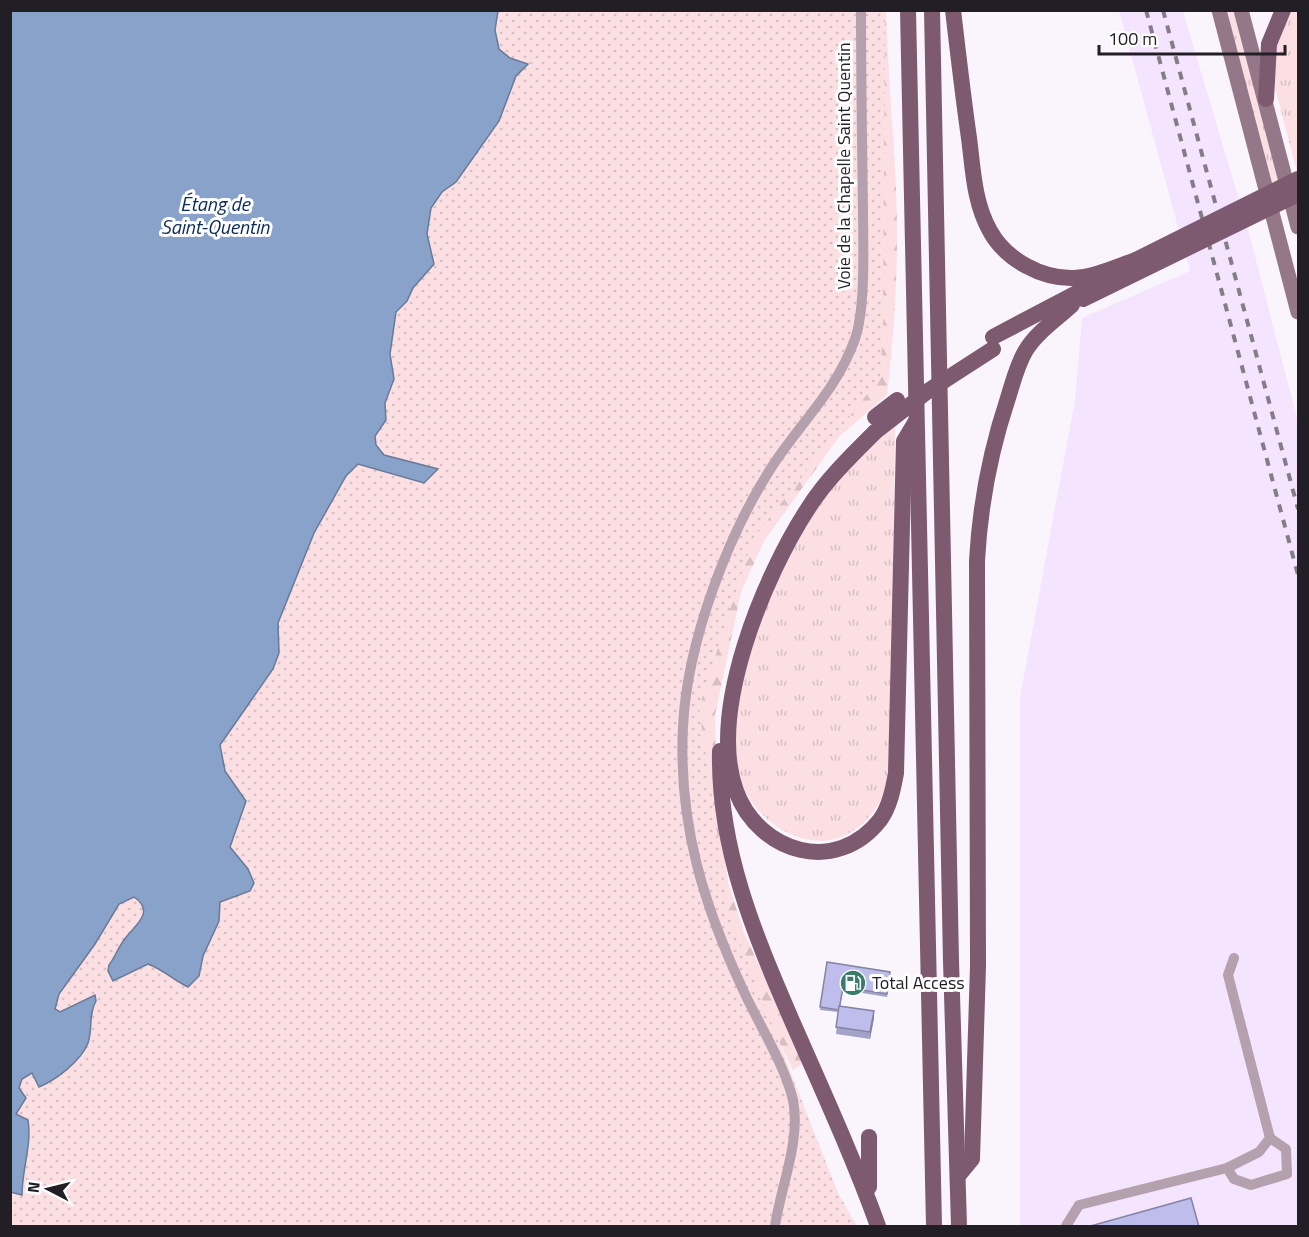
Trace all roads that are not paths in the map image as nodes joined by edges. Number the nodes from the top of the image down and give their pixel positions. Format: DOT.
graph roads {
  1 [pos="861,10"];
  2 [pos="909,10"];
  3 [pos="932,10"];
  4 [pos="953,10"];
  5 [pos="1219,10"];
  6 [pos="1241,10"];
  7 [pos="1283,10"];
  8 [pos="1266,99"];
  9 [pos="1299,179"];
  10 [pos="1299,194"];
  11 [pos="1299,227"];
  12 [pos="1078,293"];
  13 [pos="1299,312"];
  14 [pos="917,420"];
  15 [pos="875,424"];
  16 [pos="1234,958"];
  17 [pos="869,1137"];
  18 [pos="1270,1138"];
  19 [pos="1227,1168"];
  20 [pos="958,1176"];
  21 [pos="869,1202"];
  22 [pos="775,1227"];
  23 [pos="878,1227"];
  24 [pos="934,1227"];
  25 [pos="959,1227"];
  26 [pos="1066,1227"];
  1 -- 22 [label="street, Voie de la Chapelle Saint Quentin"];
  2 -- 14 [label="main road"];
  3 -- 20 [label="main road"];
  4 -- 12 [label="main road"];
  5 -- 13 [label="main road"];
  6 -- 8 [label="main road"];
  7 -- 8 [label="main road"];
  8 -- 11 [label="main road"];
  9 -- 12 [label="main road, bridge"];
  10 -- 12 [label="main road, bridge"];
  12 -- 15 [label="main road, bridge"];
  12 -- 20 [label="main road"];
  14 -- 15 [label="main road"];
  14 -- 24 [label="main road"];
  15 -- 21 [label="main road"];
  16 -- 18 [label="street"];
  17 -- 21 [label="main road"];
  18 -- 19 [label="street"];
  18 -- 19 [label="street"];
  19 -- 26 [label="street"];
  20 -- 25 [label="main road"];
  21 -- 23 [label="main road"];
}
